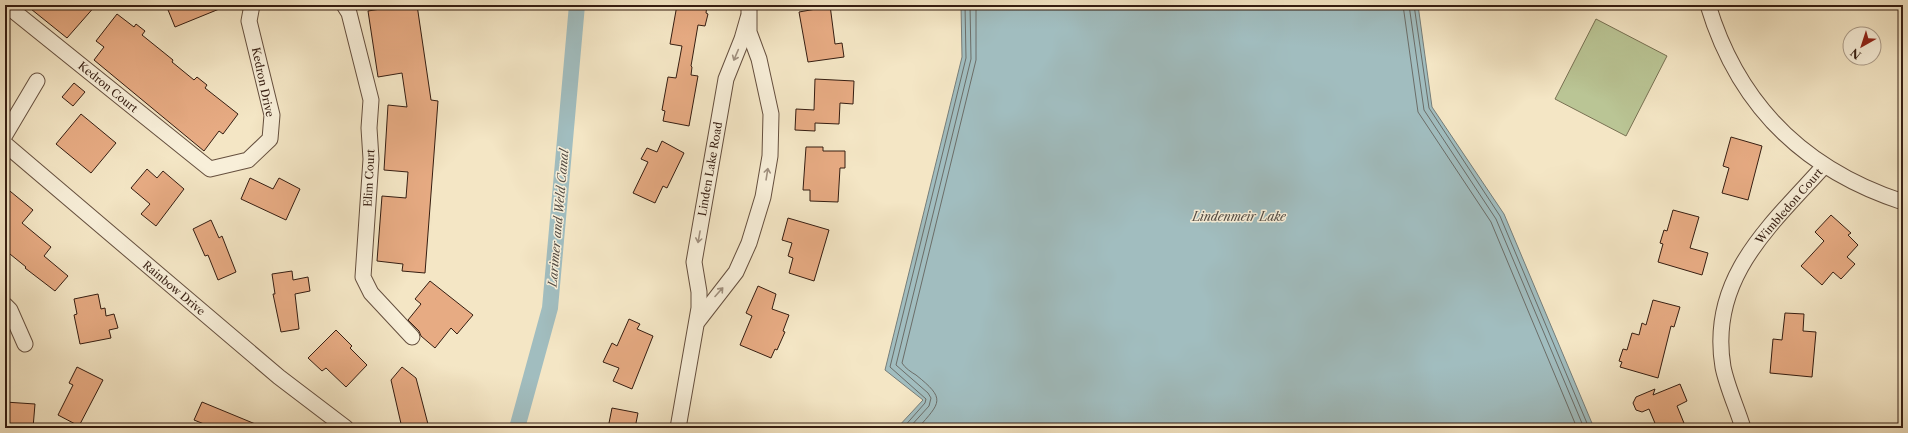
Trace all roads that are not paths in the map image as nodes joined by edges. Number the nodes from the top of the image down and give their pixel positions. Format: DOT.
graph roads {
  1 [pos="6,5"];
  2 [pos="252,5"];
  3 [pos="344,5"];
  4 [pos="1708,5"];
  5 [pos="748,12"];
  6 [pos="37,81"];
  7 [pos="5,135"];
  8 [pos="5,144"];
  9 [pos="1824,166"];
  10 [pos="210,169"];
  11 [pos="1903,202"];
  12 [pos="5,305"];
  13 [pos="696,324"];
  14 [pos="412,338"];
  15 [pos="25,344"];
  16 [pos="346,428"];
  17 [pos="678,428"];
  18 [pos="1743,428"];
  1 -- 10 [label="street, Kedron Court"];
  2 -- 10 [label="street, Kedron Drive"];
  3 -- 14 [label="street, Elim Court"];
  4 -- 9 [label="street"];
  5 -- 13 [label="street, Linden Lake Road, one-way"];
  13 -- 5 [label="street, Linden Lake Road, one-way"];
  6 -- 7 [label="street"];
  8 -- 16 [label="street, Rainbow Drive"];
  9 -- 11 [label="street"];
  9 -- 18 [label="street, Wimbledon Court"];
  12 -- 15 [label="street"];
  13 -- 17 [label="street, Linden Lake Road"];
}
